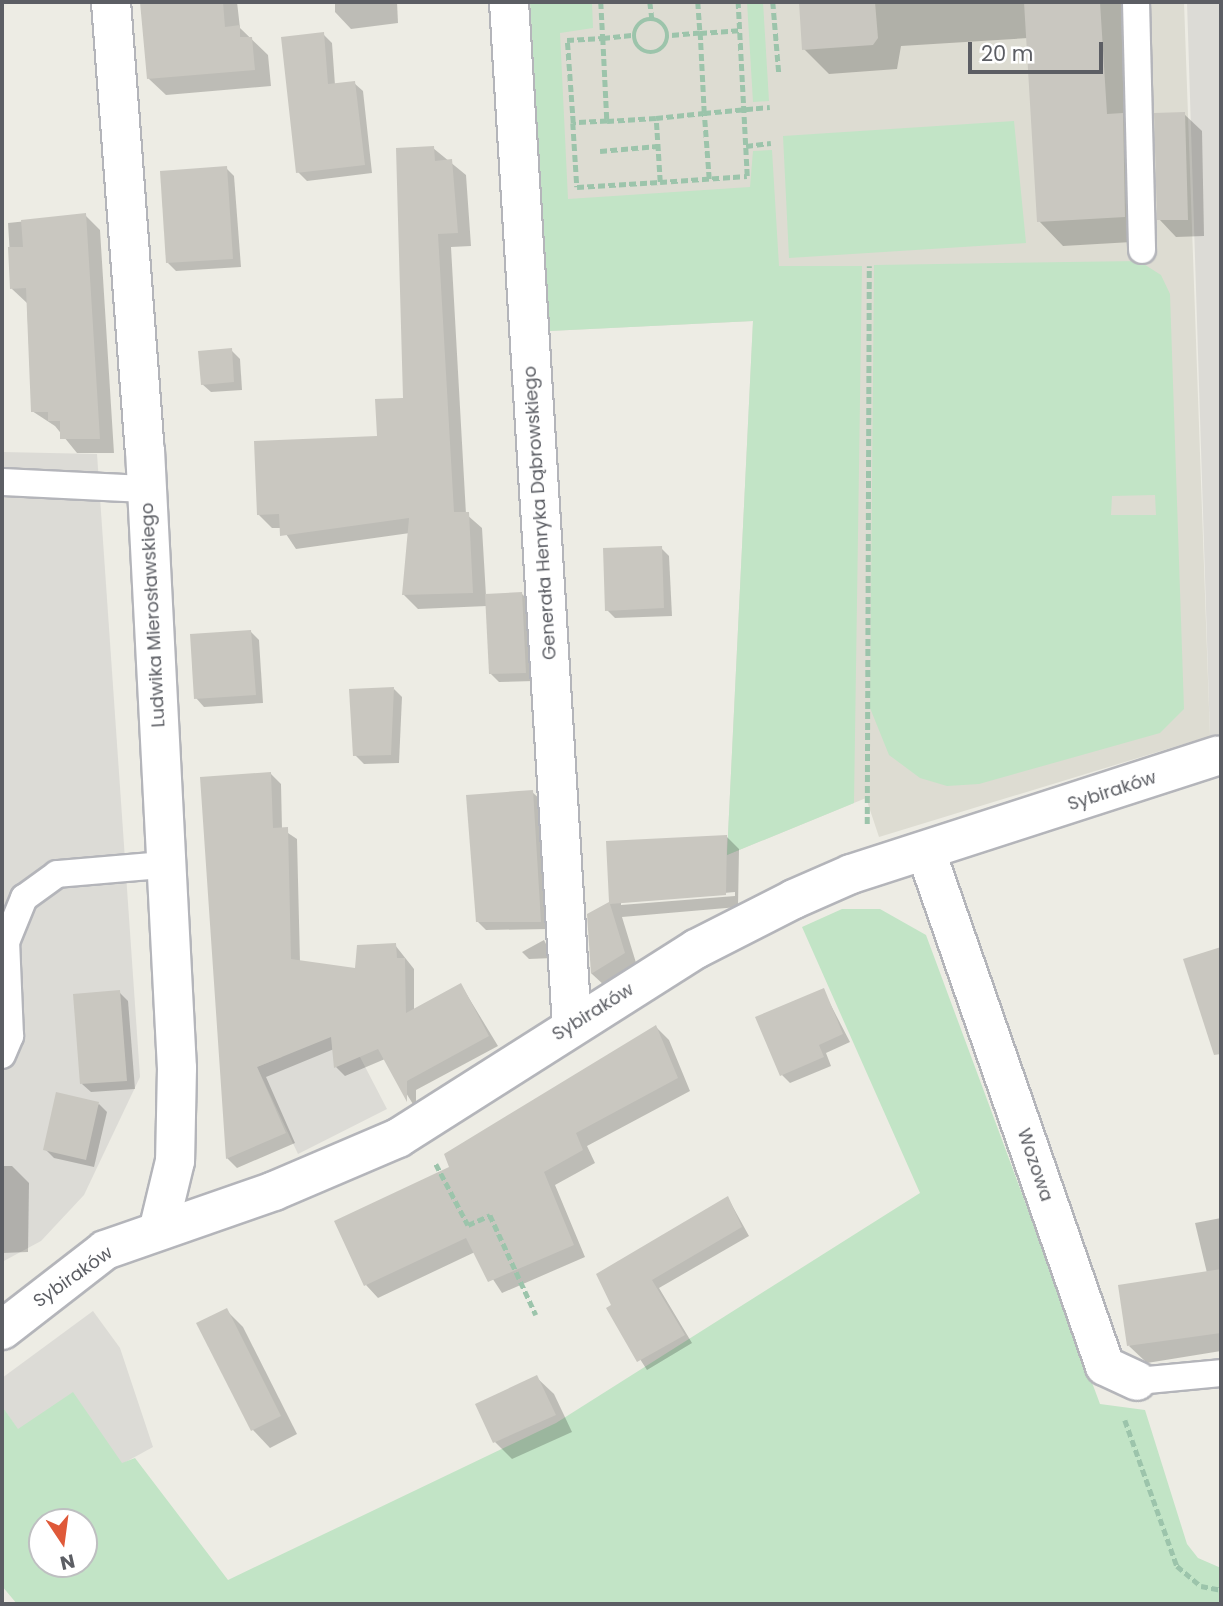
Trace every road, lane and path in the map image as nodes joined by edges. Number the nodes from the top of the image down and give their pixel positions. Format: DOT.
graph roads {
  1 [pos="111,2"];
  2 [pos="509,2"];
  3 [pos="601,2"];
  4 [pos="650,2"];
  5 [pos="698,2"];
  6 [pos="738,2"];
  7 [pos="773,2"];
  8 [pos="1136,2"];
  9 [pos="652,19"];
  10 [pos="739,30"];
  11 [pos="700,33"];
  12 [pos="634,35"];
  13 [pos="668,36"];
  14 [pos="603,38"];
  15 [pos="779,74"];
  16 [pos="769,107"];
  17 [pos="743,109"];
  18 [pos="705,113"];
  19 [pos="656,118"];
  20 [pos="607,121"];
  21 [pos="573,123"];
  22 [pos="771,144"];
  23 [pos="658,146"];
  24 [pos="746,146"];
  25 [pos="600,151"];
  26 [pos="709,179"];
  27 [pos="660,182"];
  28 [pos="1142,250"];
  29 [pos="869,266"];
  30 [pos="2,482"];
  31 [pos="147,489"];
  32 [pos="1217,756"];
  33 [pos="926,852"];
  34 [pos="163,865"];
  35 [pos="867,870"];
  36 [pos="572,1025"];
  37 [pos="2,1055"];
  38 [pos="417,1126"];
  39 [pos="159,1227"];
  40 [pos="536,1315"];
  41 [pos="2,1330"];
  42 [pos="1121,1373"];
  43 [pos="1221,1373"];
  44 [pos="1221,1590"];
  1 -- 31 [label="street, Ludwika Mierosławskiego"];
  2 -- 36 [label="street, Generała Henryka Dąbrowskiego"];
  3 -- 14 [label="path"];
  4 -- 9 [label="path"];
  5 -- 11 [label="path"];
  6 -- 10 [label="path"];
  7 -- 15 [label="path"];
  8 -- 28 [label="lane"];
  9 -- 12 [label="path"];
  9 -- 13 [label="path"];
  10 -- 11 [label="path"];
  10 -- 17 [label="path"];
  11 -- 13 [label="path"];
  11 -- 18 [label="path"];
  12 -- 13 [label="path"];
  12 -- 14 [label="path"];
  14 -- 20 [label="path"];
  14 -- 21 [label="path"];
  16 -- 17 [label="path"];
  17 -- 18 [label="path"];
  17 -- 24 [label="path"];
  18 -- 19 [label="path"];
  18 -- 26 [label="path"];
  19 -- 20 [label="path"];
  19 -- 23 [label="path"];
  20 -- 21 [label="path"];
  21 -- 27 [label="path"];
  22 -- 24 [label="path"];
  23 -- 25 [label="path"];
  23 -- 27 [label="path"];
  24 -- 26 [label="path"];
  26 -- 27 [label="path"];
  29 -- 35 [label="path"];
  30 -- 31 [label="lane"];
  31 -- 34 [label="street, Ludwika Mierosławskiego"];
  32 -- 33 [label="street, Sybiraków"];
  33 -- 35 [label="street, Sybiraków"];
  33 -- 42 [label="street, Wozowa"];
  34 -- 37 [label="lane"];
  34 -- 39 [label="street, Ludwika Mierosławskiego"];
  35 -- 36 [label="street, Sybiraków"];
  36 -- 38 [label="street, Sybiraków"];
  38 -- 39 [label="street, Sybiraków"];
  38 -- 40 [label="path"];
  39 -- 41 [label="street, Sybiraków"];
  42 -- 43 [label="lane"];
  42 -- 44 [label="path"];
}
